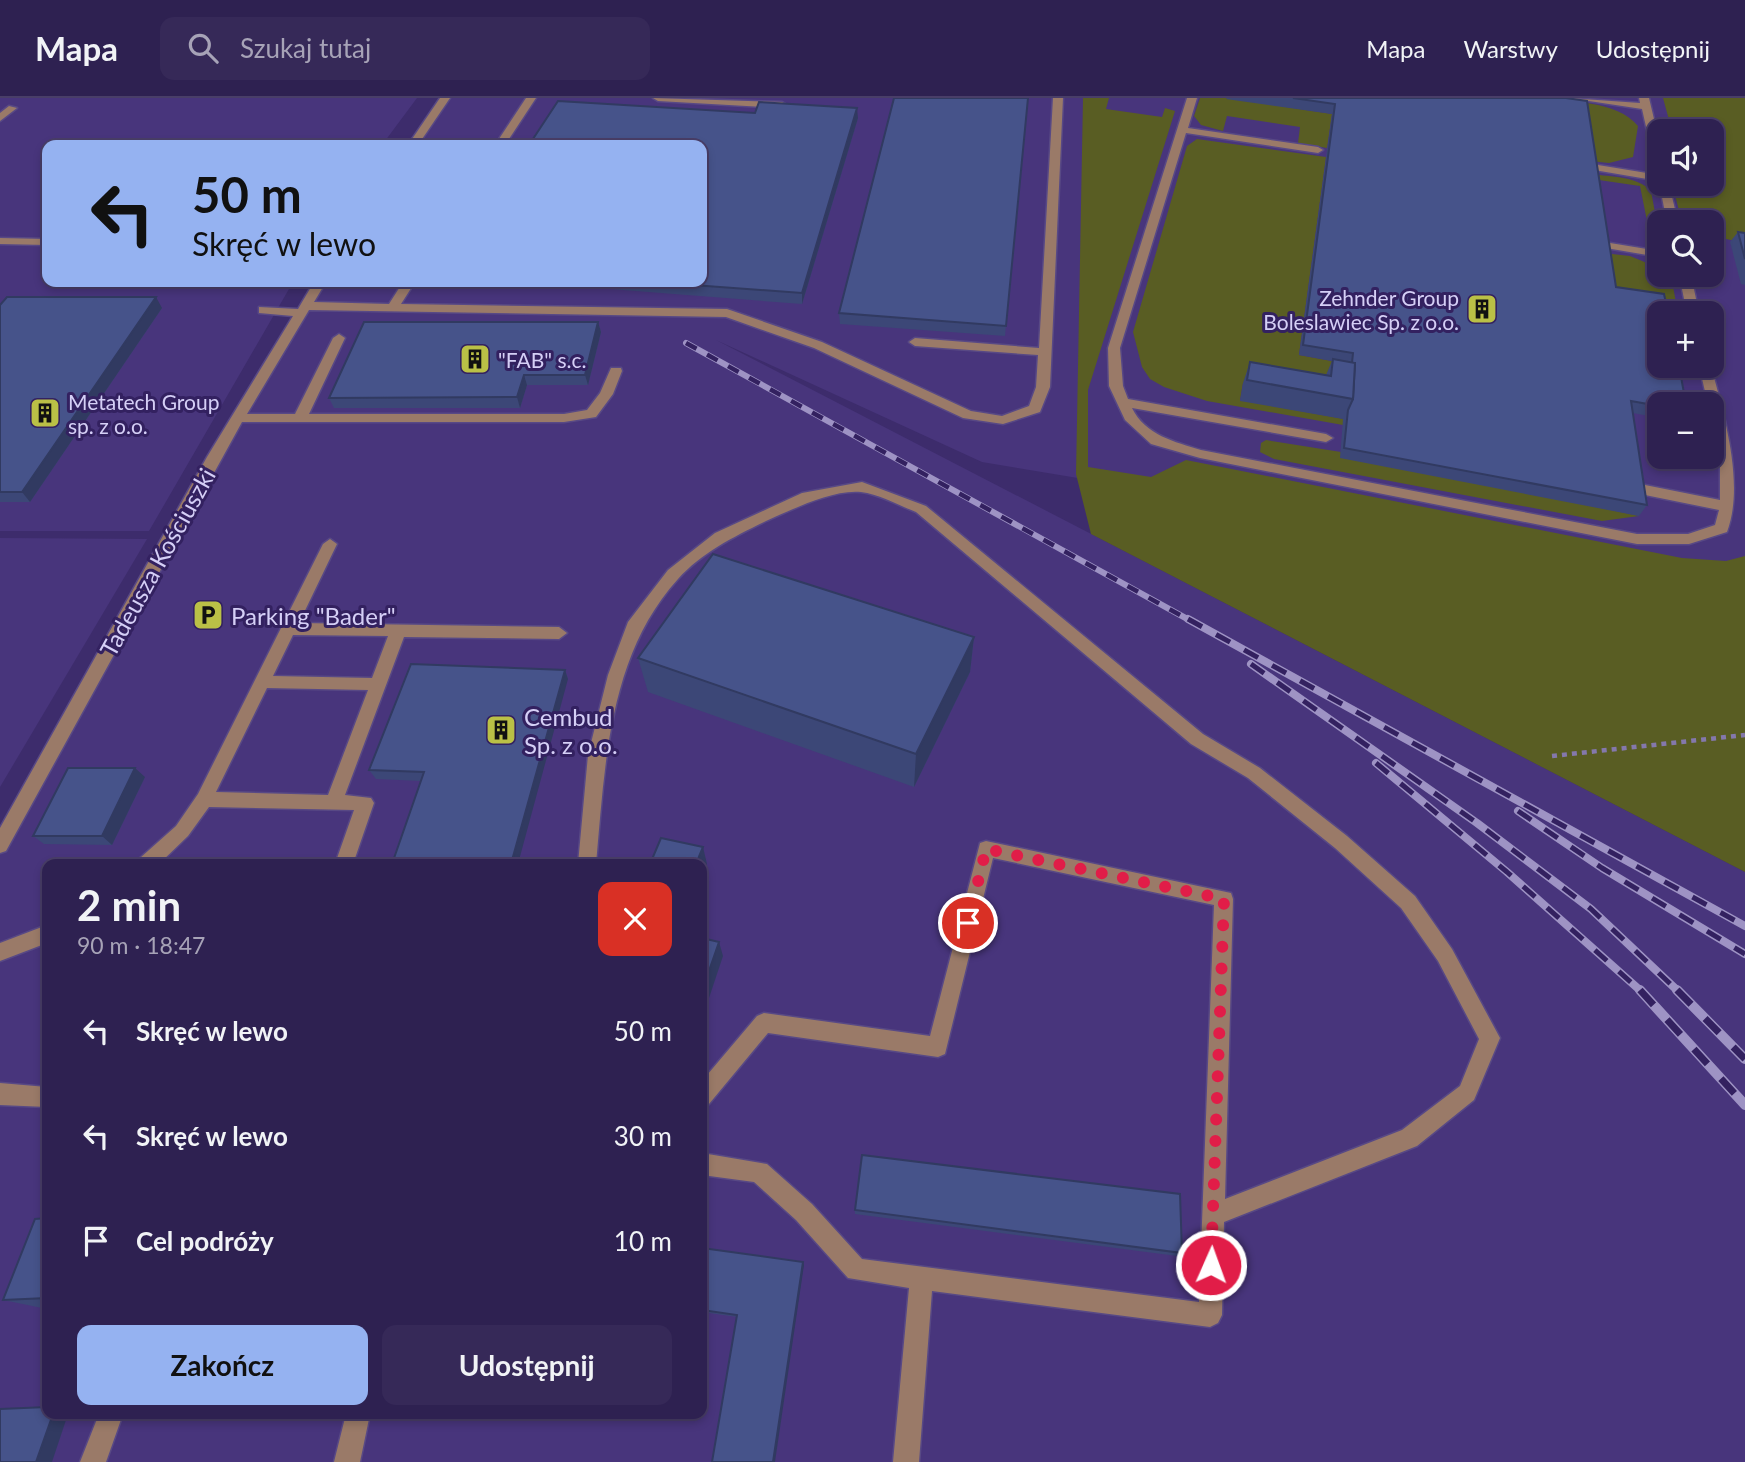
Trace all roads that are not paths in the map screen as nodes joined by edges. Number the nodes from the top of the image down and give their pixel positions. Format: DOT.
graph roads {
  1 [pos="445,98"];
  2 [pos="531,98"];
  3 [pos="658,98"];
  4 [pos="1058,98"];
  5 [pos="1192,98"];
  6 [pos="1574,98"];
  7 [pos="1645,103"];
  8 [pos="792,106"];
  9 [pos="12,108"];
  10 [pos="0,118"];
  11 [pos="1183,130"];
  12 [pos="416,140"];
  13 [pos="503,140"];
  14 [pos="1318,150"];
  15 [pos="1598,168"];
  16 [pos="1647,176"];
  17 [pos="0,241"];
  18 [pos="42,242"];
  19 [pos="1604,245"];
  20 [pos="1647,252"];
  21 [pos="317,287"];
  22 [pos="407,287"];
  23 [pos="393,307"];
  24 [pos="303,309"];
  25 [pos="263,310"];
  26 [pos="339,338"];
  27 [pos="915,342"];
  28 [pos="1044,352"];
  29 [pos="616,371"];
  30 [pos="1708,378"];
  31 [pos="1123,402"];
  32 [pos="238,418"];
  33 [pos="299,420"];
  34 [pos="1326,438"];
  35 [pos="1645,490"];
  36 [pos="1729,507"];
  37 [pos="330,544"];
  38 [pos="288,629"];
  39 [pos="398,631"];
  40 [pos="559,634"];
  41 [pos="262,682"];
  42 [pos="377,684"];
  43 [pos="204,799"];
  44 [pos="334,802"];
  45 [pos="0,845"];
  46 [pos="152,859"];
  47 [pos="346,859"];
  48 [pos="587,859"];
  49 [pos="42,936"];
  50 [pos="0,953"];
  51 [pos="707,1091"];
  52 [pos="0,1094"];
  53 [pos="42,1097"];
  54 [pos="707,1165"];
  55 [pos="1213,1214"];
  56 [pos="921,1279"];
  57 [pos="109,1419"];
  58 [pos="357,1419"];
  59 [pos="93,1462"];
  60 [pos="346,1462"];
  61 [pos="906,1462"];
  1 -- 12 [label="street"];
  2 -- 13 [label="street"];
  3 -- 8 [label="street"];
  4 -- 28 [label="street"];
  5 -- 11 [label="street"];
  6 -- 7 [label="street"];
  9 -- 10 [label="street"];
  11 -- 14 [label="street"];
  11 -- 31 [label="street"];
  15 -- 16 [label="street"];
  17 -- 18 [label="street"];
  19 -- 20 [label="street"];
  21 -- 24 [label="street, Tadeusza Kościuszki"];
  22 -- 23 [label="street"];
  23 -- 24 [label="street"];
  23 -- 28 [label="street"];
  24 -- 25 [label="street"];
  24 -- 32 [label="street, Tadeusza Kościuszki"];
  26 -- 33 [label="street"];
  27 -- 28 [label="street"];
  29 -- 33 [label="street"];
  30 -- 36 [label="street"];
  31 -- 34 [label="street"];
  31 -- 36 [label="street"];
  32 -- 33 [label="street"];
  32 -- 45 [label="street, Tadeusza Kościuszki"];
  35 -- 36 [label="street"];
  37 -- 38 [label="street"];
  38 -- 39 [label="street"];
  38 -- 41 [label="street"];
  39 -- 40 [label="street"];
  39 -- 42 [label="street"];
  41 -- 42 [label="street"];
  41 -- 43 [label="street"];
  42 -- 44 [label="street"];
  43 -- 44 [label="street"];
  43 -- 46 [label="street"];
  44 -- 47 [label="street"];
  48 -- 55 [label="street"];
  49 -- 50 [label="street"];
  51 -- 55 [label="street"];
  52 -- 53 [label="street"];
  54 -- 56 [label="street"];
  55 -- 56 [label="street"];
  56 -- 61 [label="street"];
  57 -- 59 [label="street"];
  58 -- 60 [label="street"];
}
